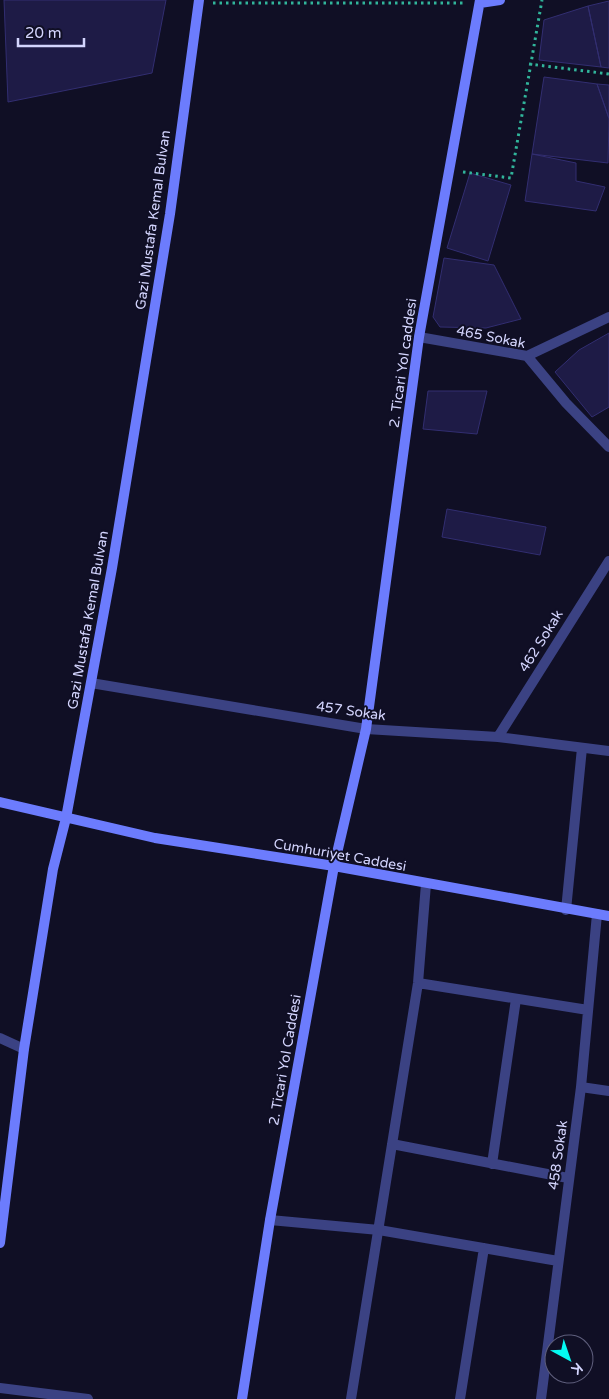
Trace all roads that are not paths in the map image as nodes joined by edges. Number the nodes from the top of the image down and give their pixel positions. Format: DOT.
graph roads {
  1 [pos="500,0"];
  2 [pos="480,1"];
  3 [pos="198,2"];
  4 [pos="609,317"];
  5 [pos="419,337"];
  6 [pos="527,356"];
  7 [pos="609,447"];
  8 [pos="609,561"];
  9 [pos="92,683"];
  10 [pos="366,729"];
  11 [pos="498,737"];
  12 [pos="582,748"];
  13 [pos="609,751"];
  14 [pos="0,802"];
  15 [pos="66,818"];
  16 [pos="334,866"];
  17 [pos="426,884"];
  18 [pos="566,910"];
  19 [pos="597,914"];
  20 [pos="609,916"];
  21 [pos="418,983"];
  22 [pos="516,999"];
  23 [pos="588,1010"];
  24 [pos="0,1038"];
  25 [pos="24,1049"];
  26 [pos="581,1087"];
  27 [pos="609,1090"];
  28 [pos="392,1144"];
  29 [pos="492,1164"];
  30 [pos="568,1178"];
  31 [pos="270,1220"];
  32 [pos="379,1230"];
  33 [pos="0,1243"];
  34 [pos="484,1248"];
  35 [pos="558,1261"];
  36 [pos="0,1388"];
  37 [pos="88,1399"];
  38 [pos="242,1399"];
  39 [pos="351,1399"];
  40 [pos="460,1399"];
  41 [pos="541,1399"];
  1 -- 2 [label="main road"];
  2 -- 5 [label="main road, 2. Ticari Yol caddesi"];
  3 -- 9 [label="main road, Gazi Mustafa Kemal Bulvan"];
  4 -- 6 [label="street"];
  5 -- 6 [label="street, 465 Sokak"];
  5 -- 10 [label="main road, 2. Ticari Yol caddesi"];
  6 -- 7 [label="street, 465 Sokak"];
  8 -- 11 [label="street, 462 Sokak"];
  9 -- 10 [label="street, 457 Sokak"];
  9 -- 15 [label="main road, Gazi Mustafa Kemal Bulvan"];
  10 -- 11 [label="street, 457 Sokak"];
  10 -- 16 [label="main road, 2. Ticari Yol Caddesi"];
  11 -- 12 [label="street, 457 Sokak"];
  12 -- 13 [label="street, 457 Sokak"];
  12 -- 18 [label="street"];
  14 -- 15 [label="main road, Cumhuriyet Caddesi"];
  15 -- 16 [label="main road, Cumhuriyet Caddesi"];
  15 -- 25 [label="main road, Gazi Mustafa Kemal Bulvan"];
  16 -- 17 [label="main road, Cumhuriyet Caddesi"];
  16 -- 31 [label="main road, 2. Ticari Yol Caddesi"];
  17 -- 18 [label="main road, Cumhuriyet Caddesi"];
  17 -- 21 [label="street"];
  18 -- 19 [label="main road, Cumhuriyet Caddesi"];
  19 -- 20 [label="main road, Cumhuriyet Caddesi"];
  19 -- 23 [label="street, 458 Sokak"];
  21 -- 22 [label="street"];
  21 -- 28 [label="street"];
  22 -- 23 [label="street"];
  22 -- 29 [label="street"];
  23 -- 26 [label="street, 458 Sokak"];
  24 -- 25 [label="street"];
  25 -- 33 [label="main road, Gazi Mustafa Kemal Bulvan"];
  26 -- 27 [label="street"];
  26 -- 30 [label="street, 458 Sokak"];
  28 -- 29 [label="street"];
  28 -- 32 [label="street"];
  29 -- 30 [label="street"];
  30 -- 35 [label="street, 458 Sokak"];
  31 -- 32 [label="street"];
  31 -- 38 [label="main road, 2. Ticari Yol Caddesi"];
  32 -- 34 [label="street"];
  32 -- 39 [label="street"];
  34 -- 35 [label="street"];
  34 -- 40 [label="street"];
  35 -- 41 [label="street, 458 Sokak"];
  36 -- 37 [label="street"];
}
